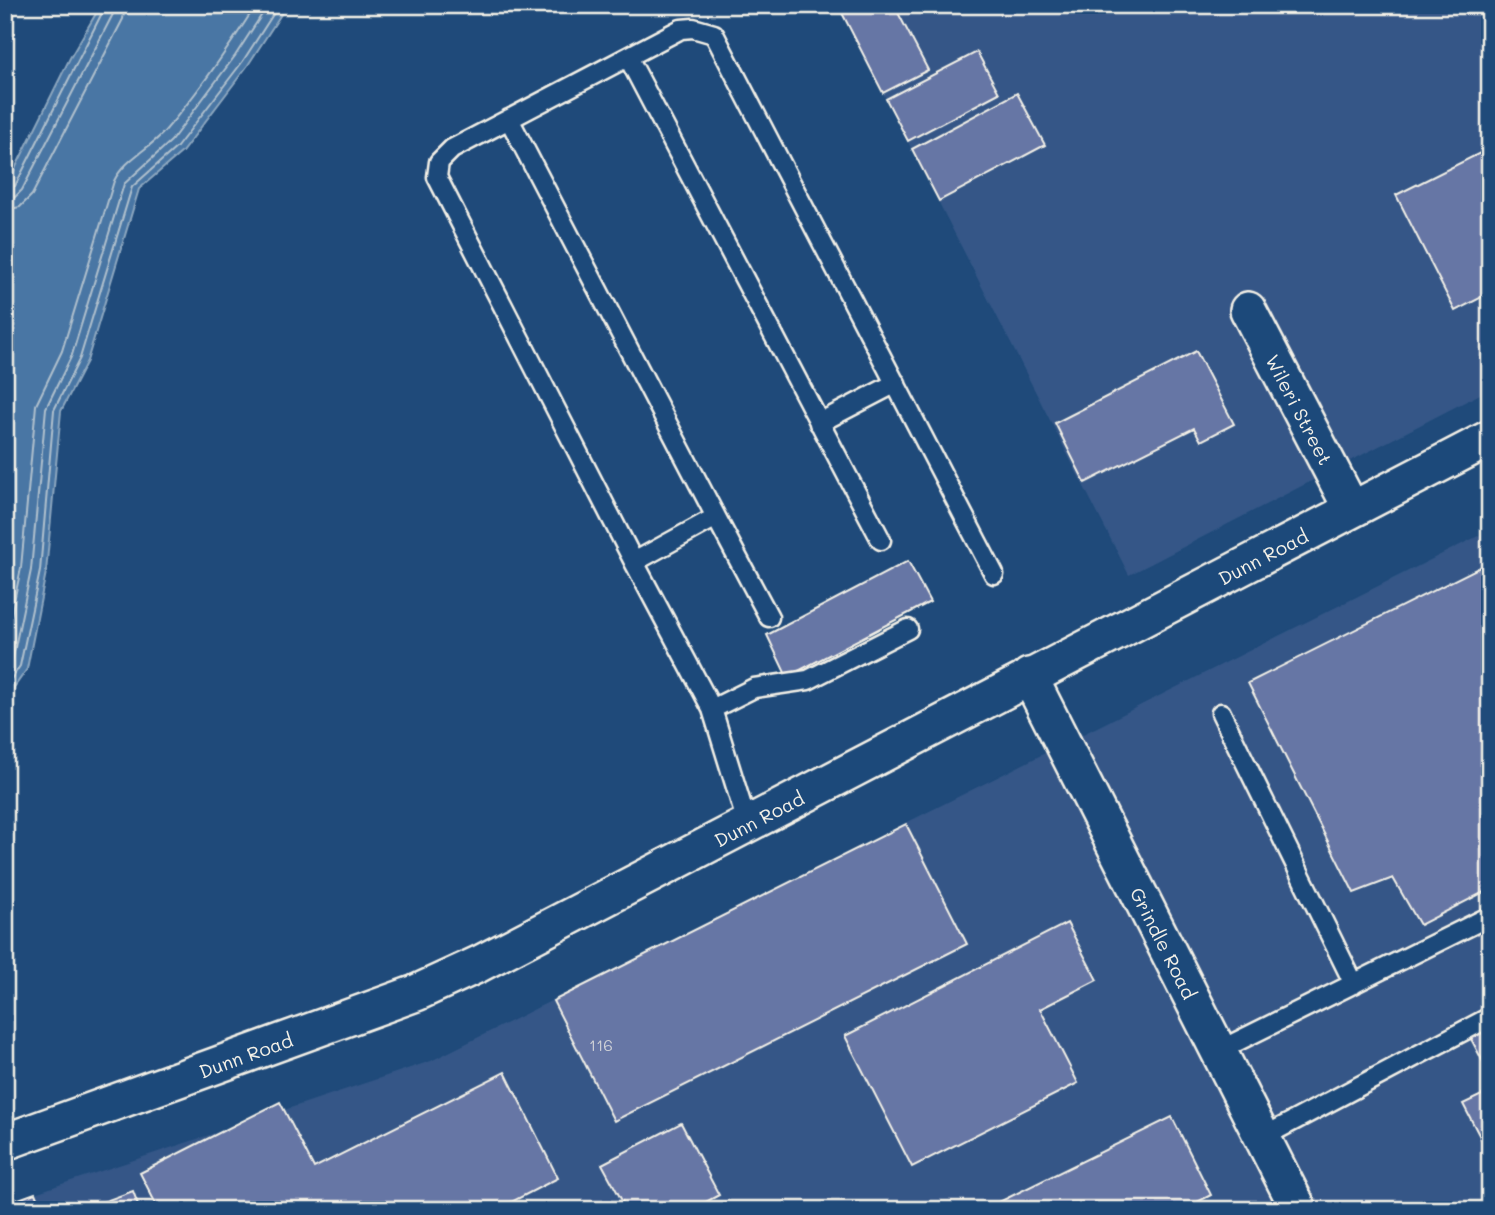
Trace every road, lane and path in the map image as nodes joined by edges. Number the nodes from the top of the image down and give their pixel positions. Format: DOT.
graph roads {
  1 [pos="628,57"];
  2 [pos="509,119"];
  3 [pos="1248,310"];
  4 [pos="896,383"];
  5 [pos="819,422"];
  6 [pos="1490,438"];
  7 [pos="1351,508"];
  8 [pos="716,517"];
  9 [pos="881,540"];
  10 [pos="634,562"];
  11 [pos="994,574"];
  12 [pos="769,617"];
  13 [pos="908,629"];
  14 [pos="1029,676"];
  15 [pos="712,709"];
  16 [pos="1222,713"];
  17 [pos="747,823"];
  18 [pos="1490,916"];
  19 [pos="1354,984"];
  20 [pos="1490,1017"];
  21 [pos="1219,1051"];
  22 [pos="1262,1137"];
  23 [pos="5,1142"];
  24 [pos="1299,1210"];
  1 -- 2 [label="lane"];
  1 -- 4 [label="lane"];
  1 -- 5 [label="lane"];
  2 -- 8 [label="lane"];
  2 -- 10 [label="lane"];
  3 -- 7 [label="street, Wileri Street"];
  4 -- 5 [label="lane"];
  4 -- 11 [label="lane"];
  5 -- 9 [label="lane"];
  6 -- 7 [label="street, Dunn Road"];
  7 -- 14 [label="street, Dunn Road"];
  8 -- 10 [label="lane"];
  8 -- 12 [label="lane"];
  10 -- 15 [label="lane"];
  13 -- 15 [label="lane"];
  14 -- 17 [label="street, Dunn Road"];
  14 -- 21 [label="street, Grindle Road"];
  15 -- 17 [label="lane"];
  16 -- 19 [label="lane"];
  17 -- 23 [label="street, Dunn Road"];
  18 -- 19 [label="lane"];
  19 -- 21 [label="lane"];
  20 -- 22 [label="lane"];
  21 -- 22 [label="street, Grindle Road"];
  22 -- 24 [label="street, Grindle Road"];
}
